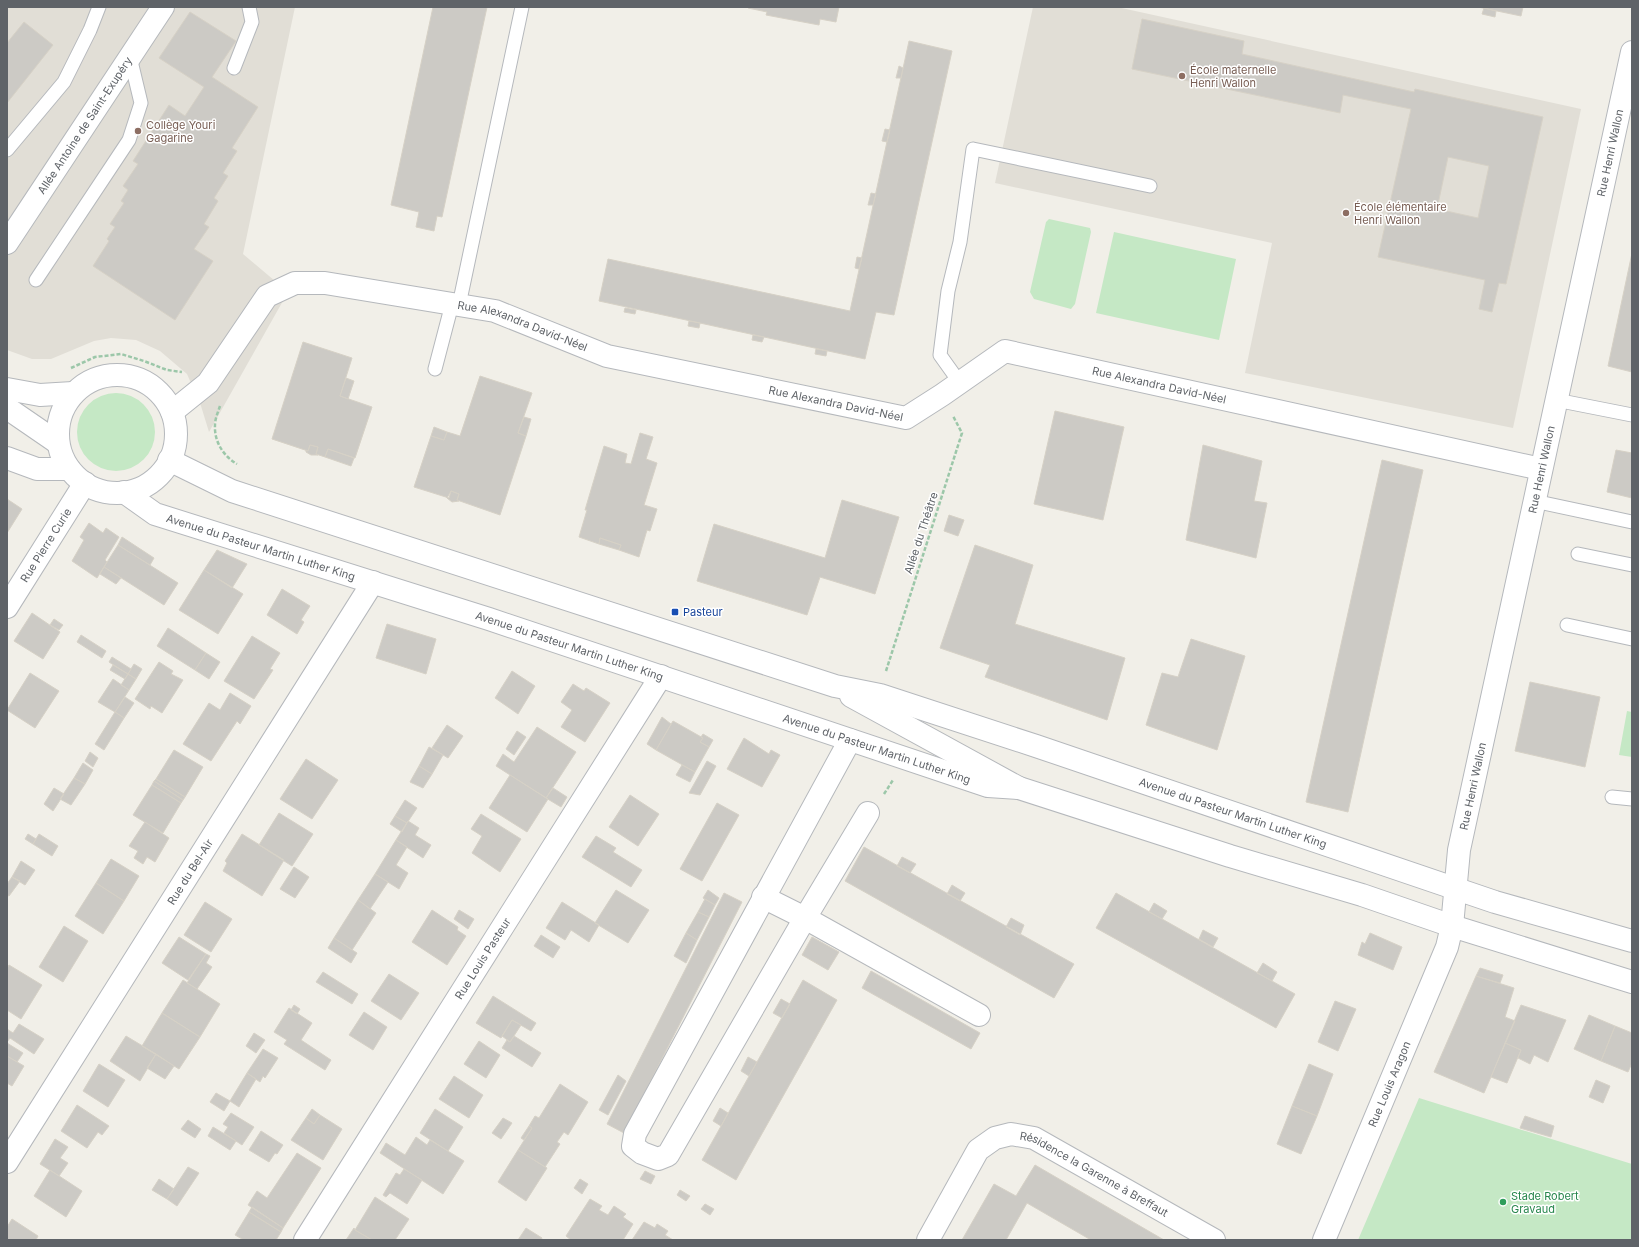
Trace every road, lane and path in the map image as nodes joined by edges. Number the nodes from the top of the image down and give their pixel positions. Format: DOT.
graph roads {
  1 [pos="99,7"];
  2 [pos="163,7"];
  3 [pos="249,7"];
  4 [pos="522,7"];
  5 [pos="1632,52"];
  6 [pos="130,57"];
  7 [pos="234,68"];
  8 [pos="7,150"];
  9 [pos="1150,186"];
  10 [pos="7,243"];
  11 [pos="36,280"];
  12 [pos="456,304"];
  13 [pos="70,368"];
  14 [pos="435,369"];
  15 [pos="208,383"];
  16 [pos="7,389"];
  17 [pos="951,389"];
  18 [pos="74,393"];
  19 [pos="1556,400"];
  20 [pos="7,408"];
  21 [pos="172,412"];
  22 [pos="1632,415"];
  23 [pos="58,443"];
  24 [pos="7,458"];
  25 [pos="169,460"];
  26 [pos="240,466"];
  27 [pos="69,468"];
  28 [pos="1542,469"];
  29 [pos="85,483"];
  30 [pos="124,492"];
  31 [pos="1534,501"];
  32 [pos="1632,522"];
  33 [pos="1578,554"];
  34 [pos="1632,565"];
  35 [pos="373,582"];
  36 [pos="7,607"];
  37 [pos="1567,625"];
  38 [pos="1632,639"];
  39 [pos="886,672"];
  40 [pos="661,676"];
  41 [pos="834,686"];
  42 [pos="850,740"];
  43 [pos="906,758"];
  44 [pos="1019,788"];
  45 [pos="883,796"];
  46 [pos="1612,797"];
  47 [pos="1632,798"];
  48 [pos="868,813"];
  49 [pos="1454,888"];
  50 [pos="763,897"];
  51 [pos="805,918"];
  52 [pos="1452,926"];
  53 [pos="1632,941"];
  54 [pos="1632,982"];
  55 [pos="979,1015"];
  56 [pos="7,1162"];
  57 [pos="305,1240"];
  58 [pos="928,1240"];
  59 [pos="1214,1240"];
  60 [pos="1324,1240"];
  1 -- 8 [label="lane"];
  2 -- 6 [label="street, Allée Antoine de Saint-Exupéry"];
  3 -- 7 [label="lane"];
  4 -- 12 [label="lane"];
  5 -- 19 [label="street, Rue Henri Wallon"];
  6 -- 10 [label="street, Allée Antoine de Saint-Exupéry"];
  6 -- 11 [label="lane"];
  9 -- 17 [label="lane"];
  12 -- 14 [label="lane"];
  12 -- 15 [label="street, Rue Alexandra David-Néel"];
  12 -- 17 [label="street, Rue Alexandra David-Néel"];
  13 -- 15 [label="path"];
  15 -- 21 [label="street, Rue Alexandra David-Néel"];
  15 -- 26 [label="path"];
  16 -- 18 [label="street"];
  17 -- 28 [label="street, Rue Alexandra David-Néel"];
  17 -- 39 [label="path, Allée du Théâtre"];
  18 -- 21 [label="street"];
  18 -- 23 [label="street"];
  19 -- 22 [label="lane"];
  19 -- 28 [label="street, Rue Henri Wallon"];
  20 -- 23 [label="street"];
  21 -- 25 [label="street"];
  23 -- 27 [label="street"];
  24 -- 27 [label="street"];
  25 -- 30 [label="street"];
  25 -- 41 [label="street, Avenue du Pasteur Martin Luther King"];
  27 -- 29 [label="street"];
  28 -- 31 [label="street, Rue Henri Wallon"];
  29 -- 30 [label="street"];
  29 -- 36 [label="street, Rue Pierre Curie"];
  30 -- 35 [label="street, Avenue du Pasteur Martin Luther King"];
  31 -- 32 [label="lane"];
  31 -- 49 [label="street, Rue Henri Wallon"];
  33 -- 34 [label="lane"];
  35 -- 40 [label="street, Avenue du Pasteur Martin Luther King"];
  35 -- 56 [label="street, Rue du Bel-Air"];
  37 -- 38 [label="lane"];
  40 -- 42 [label="street, Avenue du Pasteur Martin Luther King"];
  40 -- 57 [label="street, Rue Louis Pasteur"];
  41 -- 44 [label="street, Avenue du Pasteur Martin Luther King"];
  41 -- 49 [label="street, Avenue du Pasteur Martin Luther King"];
  42 -- 43 [label="street, Avenue du Pasteur Martin Luther King"];
  42 -- 50 [label="street"];
  43 -- 44 [label="street, Avenue du Pasteur Martin Luther King"];
  43 -- 45 [label="path"];
  44 -- 52 [label="street, Avenue du Pasteur Martin Luther King"];
  46 -- 47 [label="lane"];
  48 -- 51 [label="street"];
  49 -- 52 [label="street, Rue Henri Wallon"];
  49 -- 53 [label="street, Avenue du Pasteur Martin Luther King"];
  50 -- 51 [label="street"];
  50 -- 51 [label="street"];
  51 -- 55 [label="street"];
  52 -- 54 [label="street, Avenue du Pasteur Martin Luther King"];
  52 -- 60 [label="street, Rue Louis Aragon"];
  58 -- 59 [label="street, Résidence la Garenne à Breffaut"];
}
